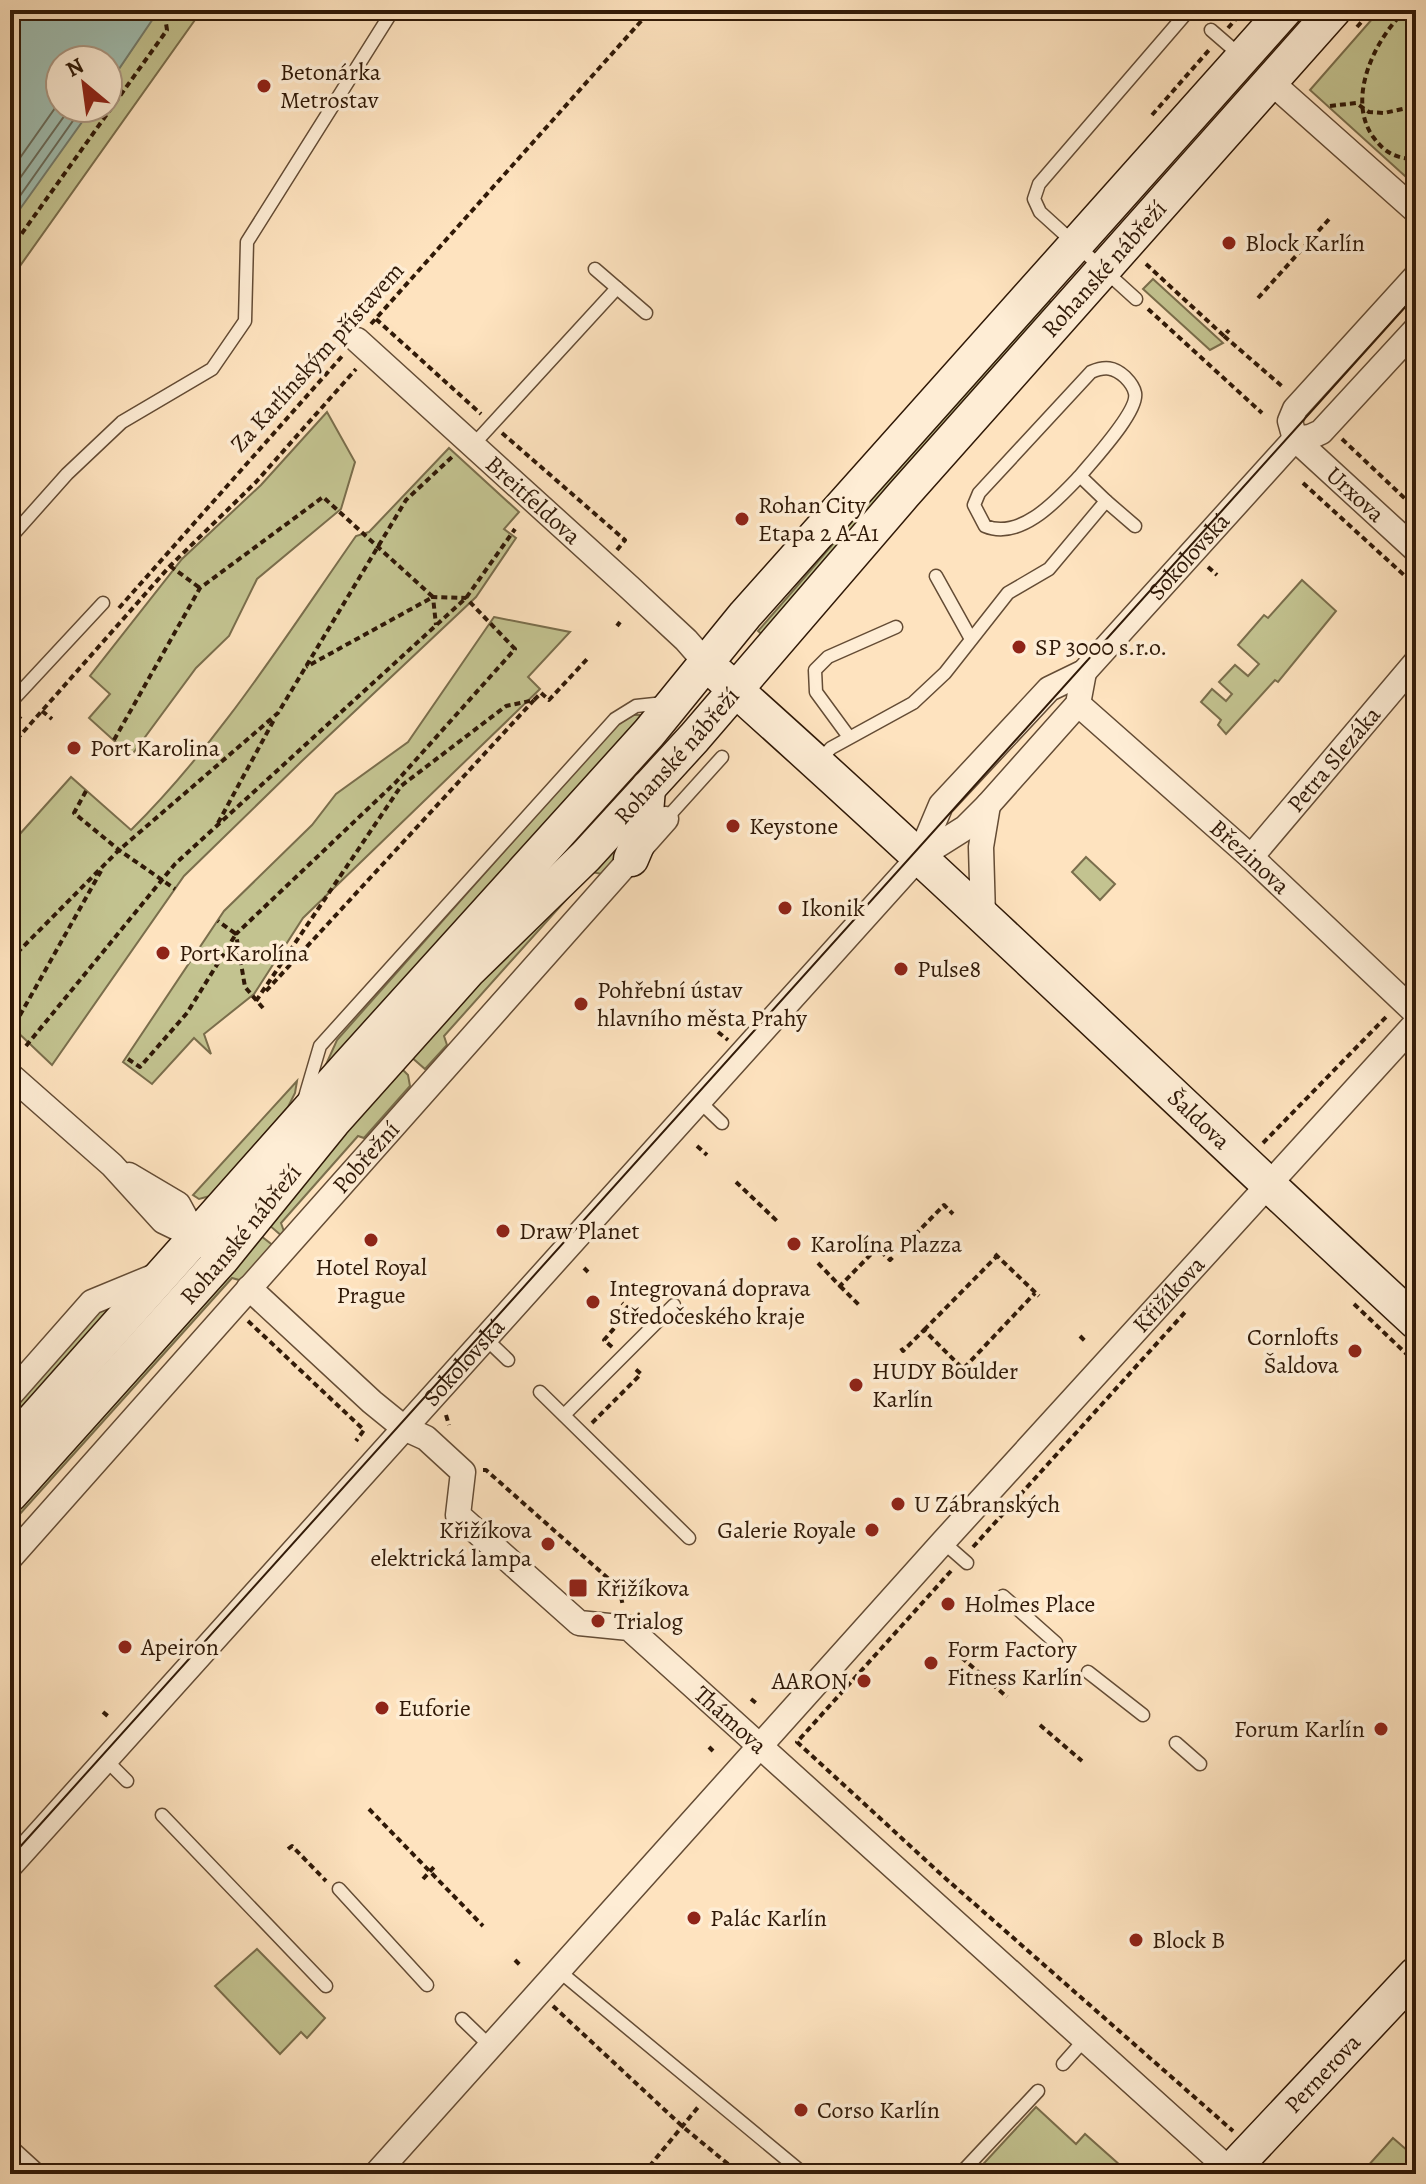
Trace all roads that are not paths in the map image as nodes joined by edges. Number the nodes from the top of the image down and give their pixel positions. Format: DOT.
graph roads {
  1 [pos="393,10"];
  2 [pos="1189,10"];
  3 [pos="1285,10"];
  4 [pos="1334,10"];
  5 [pos="1211,30"];
  6 [pos="1244,58"];
  7 [pos="1271,82"];
  8 [pos="1416,211"];
  9 [pos="1077,245"];
  10 [pos="595,269"];
  11 [pos="1104,270"];
  12 [pos="1416,276"];
  13 [pos="617,288"];
  14 [pos="1136,299"];
  15 [pos="646,313"];
  16 [pos="1416,329"];
  17 [pos="364,346"];
  18 [pos="1295,439"];
  19 [pos="466,448"];
  20 [pos="1080,476"];
  21 [pos="1106,501"];
  22 [pos="1135,526"];
  23 [pos="10,538"];
  24 [pos="1416,550"];
  25 [pos="936,576"];
  26 [pos="103,603"];
  27 [pos="896,627"];
  28 [pos="971,639"];
  29 [pos="1416,662"];
  30 [pos="707,664"];
  31 [pos="1084,672"];
  32 [pos="735,689"];
  33 [pos="10,703"];
  34 [pos="1078,704"];
  35 [pos="849,737"];
  36 [pos="722,757"];
  37 [pos="817,764"];
  38 [pos="648,788"];
  39 [pos="988,805"];
  40 [pos="666,819"];
  41 [pos="919,857"];
  42 [pos="1251,857"];
  43 [pos="631,859"];
  44 [pos="983,916"];
  45 [pos="1416,1013"];
  46 [pos="1416,1023"];
  47 [pos="10,1075"];
  48 [pos="699,1101"];
  49 [pos="722,1123"];
  50 [pos="1268,1185"];
  51 [pos="196,1237"];
  52 [pos="221,1260"];
  53 [pos="166,1271"];
  54 [pos="249,1288"];
  55 [pos="674,1305"];
  56 [pos="1416,1322"];
  57 [pos="485,1338"];
  58 [pos="508,1360"];
  59 [pos="540,1392"];
  60 [pos="10,1395"];
  61 [pos="564,1415"];
  62 [pos="404,1428"];
  63 [pos="10,1446"];
  64 [pos="10,1495"];
  65 [pos="689,1538"];
  66 [pos="943,1542"];
  67 [pos="10,1558"];
  68 [pos="964,1561"];
  69 [pos="1003,1596"];
  70 [pos="1056,1643"];
  71 [pos="1088,1672"];
  72 [pos="1143,1715"];
  73 [pos="1176,1743"];
  74 [pos="762,1747"];
  75 [pos="106,1760"];
  76 [pos="1200,1764"];
  77 [pos="127,1781"];
  78 [pos="162,1815"];
  79 [pos="10,1866"];
  80 [pos="342,1892"];
  81 [pos="559,1971"];
  82 [pos="1416,1974"];
  83 [pos="427,1985"];
  84 [pos="326,1986"];
  85 [pos="462,2019"];
  86 [pos="1086,2038"];
  87 [pos="491,2047"];
  88 [pos="1063,2064"];
  89 [pos="1038,2091"];
  90 [pos="10,2153"];
  91 [pos="962,2172"];
  92 [pos="1231,2173"];
  93 [pos="33,2174"];
  94 [pos="376,2174"];
  95 [pos="804,2174"];
  1 -- 23 [label="lane"];
  2 -- 9 [label="lane"];
  3 -- 6 [label="main road, Rohanské nábřeží"];
  4 -- 7 [label="main road, Rohanské nábřeží"];
  5 -- 6 [label="lane"];
  6 -- 9 [label="main road, Rohanské nábřeží"];
  7 -- 8 [label="street"];
  7 -- 11 [label="main road, Rohanské nábřeží"];
  9 -- 11 [label="lane"];
  9 -- 30 [label="main road, Rohanské nábřeží"];
  10 -- 13 [label="lane"];
  11 -- 14 [label="lane"];
  11 -- 32 [label="main road, Rohanské nábřeží"];
  12 -- 18 [label="street"];
  13 -- 15 [label="lane"];
  13 -- 19 [label="lane"];
  16 -- 18 [label="street, Sokolovská"];
  17 -- 19 [label="street, Breitfeldova"];
  18 -- 24 [label="street, Urxova"];
  18 -- 31 [label="street, Sokolovská"];
  19 -- 30 [label="street, Breitfeldova"];
  20 -- 20 [label="lane"];
  20 -- 21 [label="lane"];
  21 -- 22 [label="lane"];
  21 -- 28 [label="lane"];
  25 -- 28 [label="lane"];
  26 -- 33 [label="lane"];
  27 -- 35 [label="lane"];
  28 -- 35 [label="lane"];
  29 -- 42 [label="street, Petra Slezáka"];
  30 -- 32 [label="main road, Šaldova"];
  30 -- 51 [label="main road, Rohanské nábřeží"];
  31 -- 34 [label="street"];
  31 -- 41 [label="street, Sokolovská"];
  32 -- 37 [label="main road, Šaldova"];
  32 -- 38 [label="main road, Rohanské nábřeží"];
  34 -- 39 [label="street, Sokolovská"];
  34 -- 42 [label="street, Březinova"];
  35 -- 37 [label="lane"];
  36 -- 40 [label="lane, Pobřežní"];
  37 -- 41 [label="main road, Šaldova"];
  38 -- 43 [label="main road"];
  38 -- 52 [label="main road, Rohanské nábřeží"];
  39 -- 41 [label="street, Sokolovská"];
  39 -- 44 [label="street"];
  40 -- 43 [label="street, Pobřežní"];
  41 -- 44 [label="main road, Šaldova"];
  41 -- 48 [label="street, Sokolovská"];
  42 -- 45 [label="street, Březinova"];
  43 -- 54 [label="street, Pobřežní"];
  44 -- 50 [label="main road, Šaldova"];
  46 -- 50 [label="street, Křižíkova"];
  47 -- 51 [label="street"];
  48 -- 49 [label="lane"];
  48 -- 57 [label="street, Sokolovská"];
  50 -- 56 [label="main road, Šaldova"];
  50 -- 66 [label="street, Křižíkova"];
  51 -- 52 [label="street"];
  51 -- 53 [label="main road, Rohanské nábřeží"];
  52 -- 64 [label="main road, Rohanské nábřeží"];
  53 -- 60 [label="street, Rohanské nábřeží"];
  53 -- 63 [label="main road, Rohanské nábřeží"];
  54 -- 62 [label="street"];
  54 -- 67 [label="street, Pobřežní"];
  55 -- 61 [label="lane"];
  57 -- 58 [label="lane"];
  57 -- 62 [label="street, Sokolovská"];
  59 -- 61 [label="lane"];
  61 -- 65 [label="lane"];
  62 -- 74 [label="street, Thámova"];
  62 -- 75 [label="street, Sokolovská"];
  66 -- 68 [label="lane"];
  66 -- 74 [label="street, Křižíkova"];
  69 -- 70 [label="lane"];
  71 -- 72 [label="lane"];
  73 -- 76 [label="lane"];
  74 -- 81 [label="street, Křižíkova"];
  74 -- 86 [label="street, Thámova"];
  75 -- 77 [label="lane"];
  75 -- 79 [label="street, Sokolovská"];
  78 -- 84 [label="lane"];
  80 -- 83 [label="lane"];
  81 -- 87 [label="street, Křižíkova"];
  81 -- 95 [label="lane"];
  82 -- 92 [label="main road, Pernerova"];
  85 -- 87 [label="lane"];
  86 -- 88 [label="lane"];
  86 -- 92 [label="street, Thámova"];
  87 -- 94 [label="street, Křižíkova"];
  89 -- 91 [label="lane"];
  90 -- 93 [label="street"];
}
